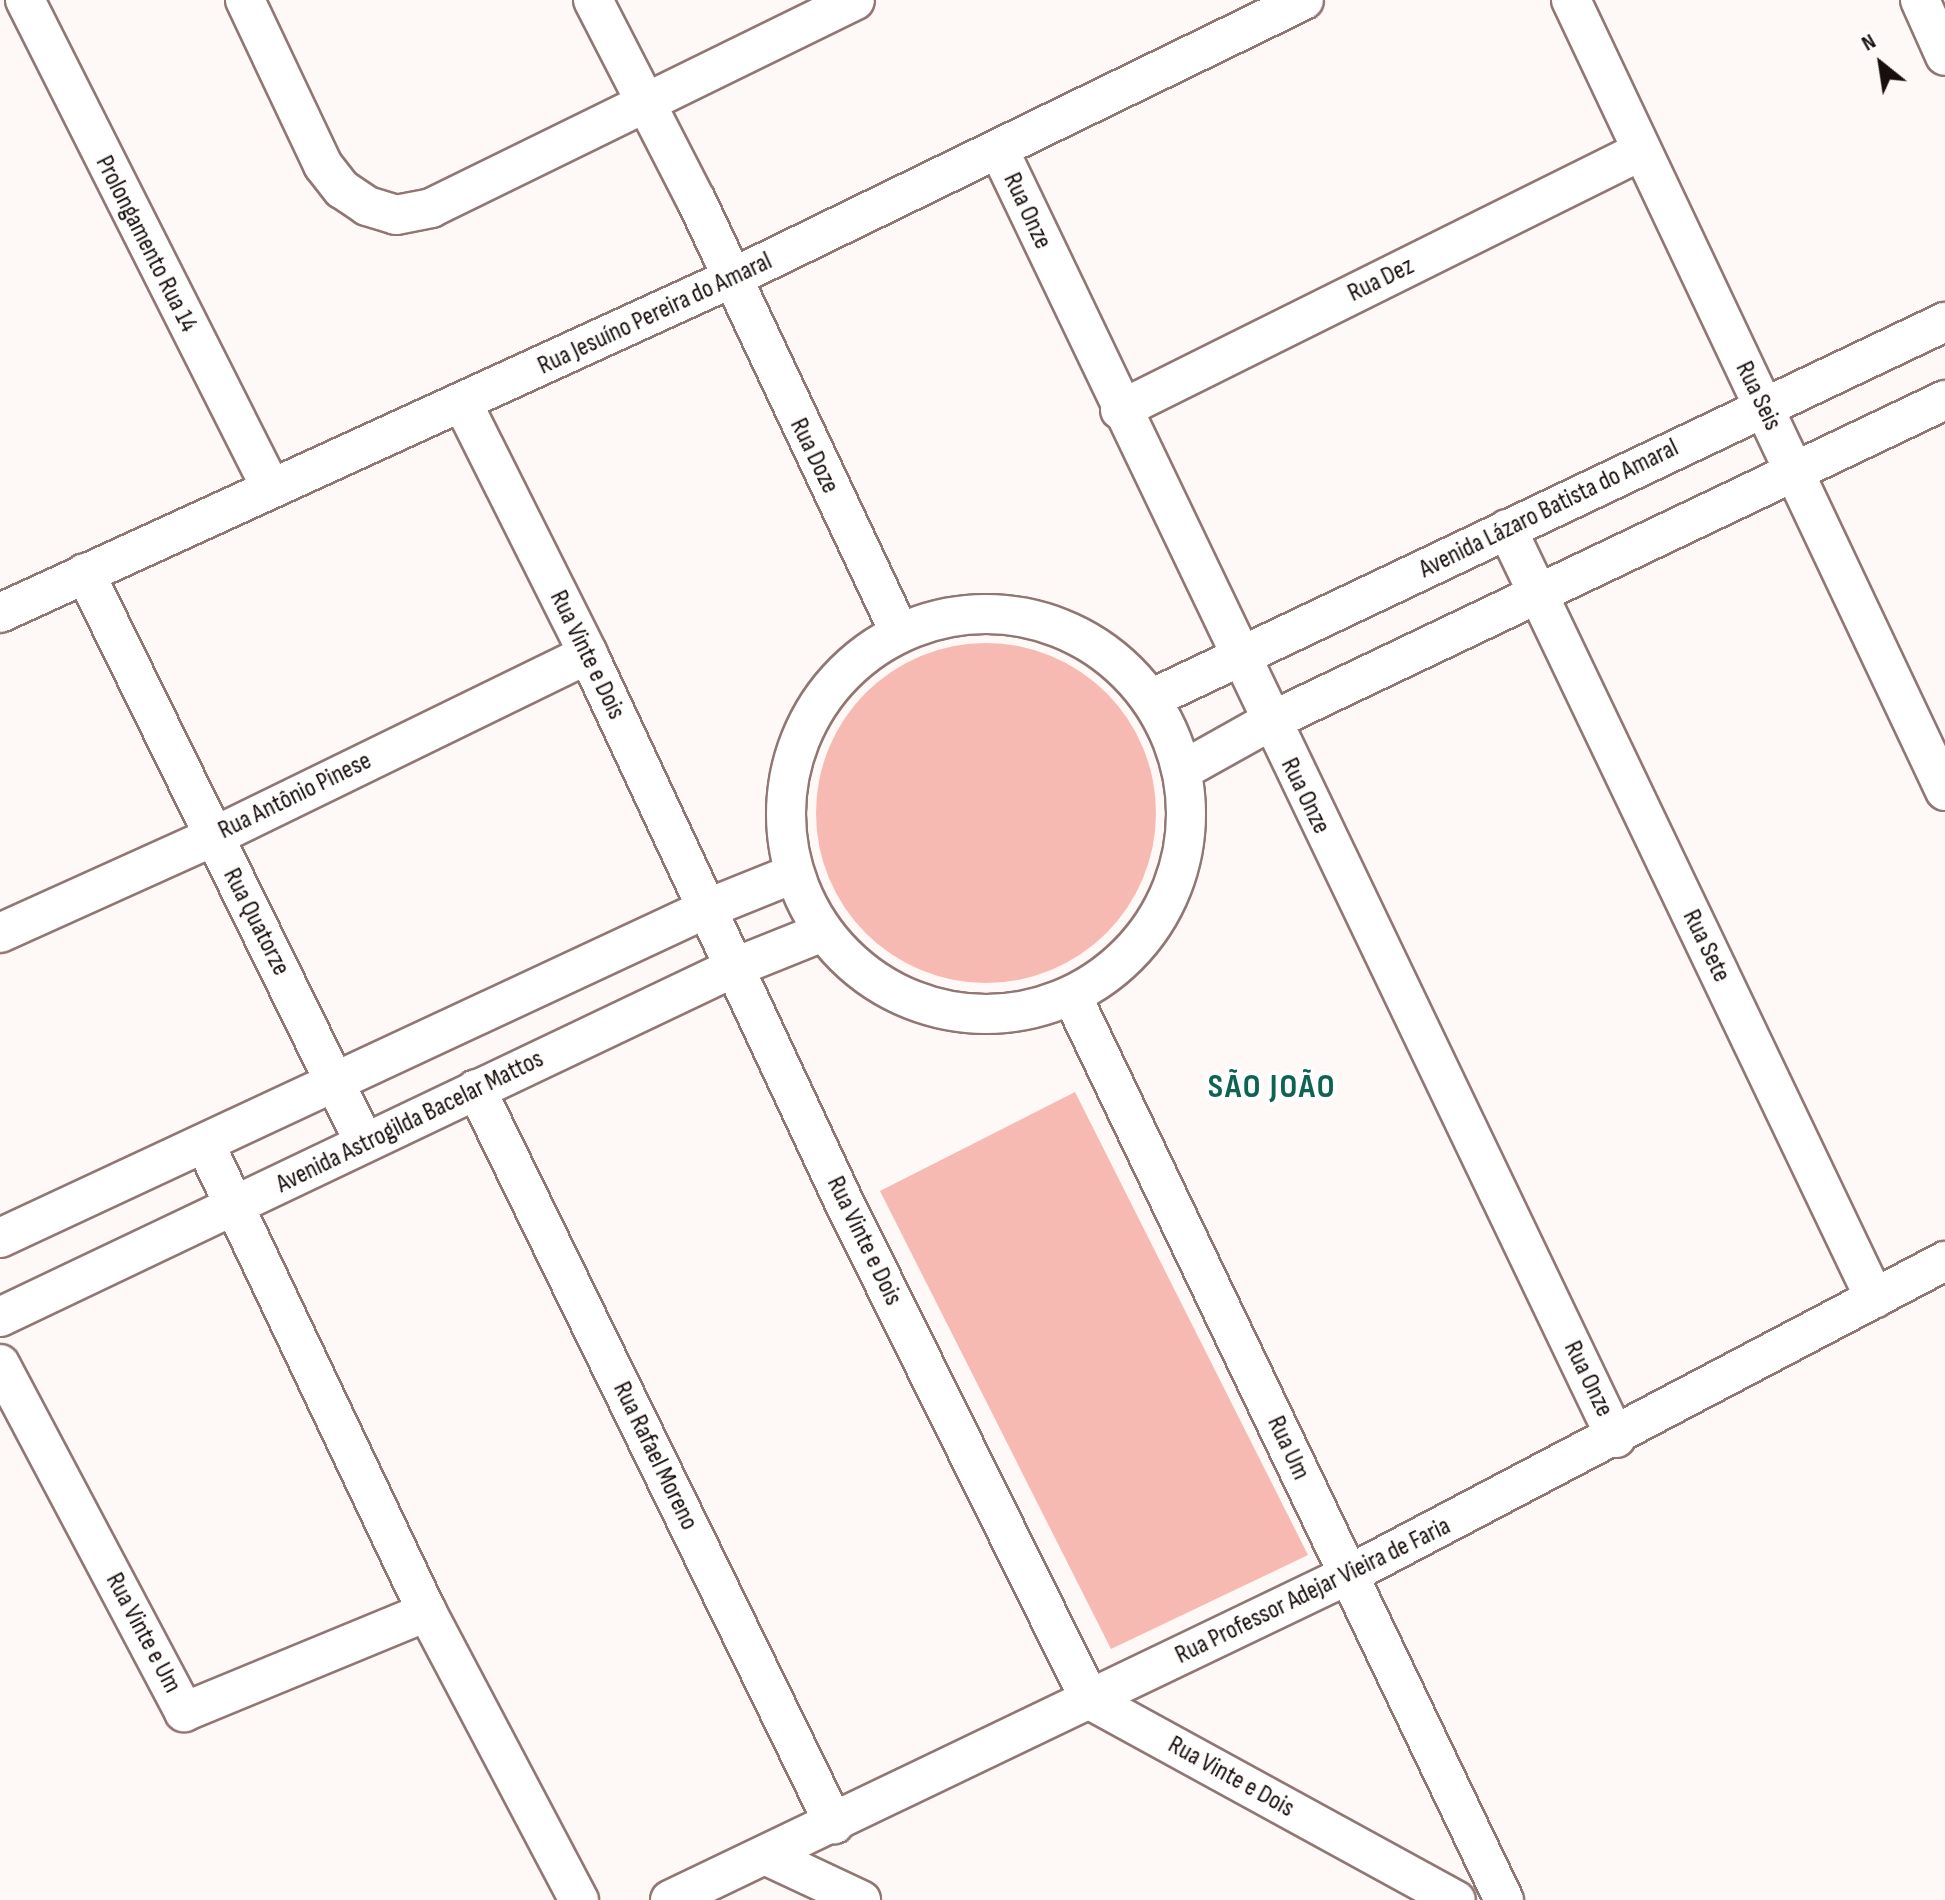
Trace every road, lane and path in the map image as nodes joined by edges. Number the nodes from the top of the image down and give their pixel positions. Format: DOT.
graph roads {
  1 [pos="25,0"];
  2 [pos="245,0"];
  3 [pos="593,0"];
  4 [pos="855,0"];
  5 [pos="1304,0"];
  6 [pos="1571,0"];
  7 [pos="1920,0"];
  8 [pos="1945,56"];
  9 [pos="645,104"];
  10 [pos="1641,151"];
  11 [pos="1000,152"];
  12 [pos="730,279"];
  13 [pos="1945,322"];
  14 [pos="1945,400"];
  15 [pos="463,404"];
  16 [pos="1763,407"];
  17 [pos="1120,410"];
  18 [pos="1793,469"];
  19 [pos="270,486"];
  20 [pos="1507,529"];
  21 [pos="85,573"];
  22 [pos="1536,593"];
  23 [pos="0,613"];
  24 [pos="899,632"];
  25 [pos="588,654"];
  26 [pos="1238,658"];
  27 [pos="1153,698"];
  28 [pos="1269,722"];
  29 [pos="1183,770"];
  30 [pos="1945,791"];
  31 [pos="213,837"];
  32 [pos="793,874"];
  33 [pos="706,909"];
  34 [pos="823,932"];
  35 [pos="0,933"];
  36 [pos="733,968"];
  37 [pos="1072,996"];
  38 [pos="335,1080"];
  39 [pos="476,1089"];
  40 [pos="364,1142"];
  41 [pos="205,1144"];
  42 [pos="235,1207"];
  43 [pos="0,1238"];
  44 [pos="1945,1261"];
  45 [pos="1875,1299"];
  46 [pos="0,1317"];
  47 [pos="0,1364"];
  48 [pos="1616,1438"];
  49 [pos="1348,1575"];
  50 [pos="427,1612"];
  51 [pos="1090,1700"];
  52 [pos="834,1824"];
  53 [pos="767,1856"];
  54 [pos="579,1900"];
  55 [pos="670,1900"];
  56 [pos="861,1900"];
  57 [pos="1456,1900"];
  58 [pos="1504,1900"];
  1 -- 19 [label="street, Prolongamento Rua 14"];
  2 -- 9 [label="street"];
  3 -- 9 [label="street, Rua Doze"];
  4 -- 9 [label="street"];
  5 -- 11 [label="street, Rua Jesuíno Pereira do Amaral"];
  6 -- 10 [label="street, Rua Seis"];
  7 -- 8 [label="street"];
  9 -- 12 [label="street, Rua Doze"];
  10 -- 16 [label="street, Rua Seis"];
  10 -- 17 [label="street, Rua Dez"];
  11 -- 12 [label="street, Rua Jesuíno Pereira do Amaral"];
  11 -- 17 [label="street, Rua Onze"];
  12 -- 15 [label="street, Rua Jesuíno Pereira do Amaral"];
  12 -- 24 [label="street, Rua Doze"];
  13 -- 16 [label="street, Avenida Lázaro Batista do Amaral"];
  14 -- 18 [label="street"];
  15 -- 19 [label="street, Rua Jesuíno Pereira do Amaral"];
  15 -- 25 [label="street, Rua Vinte e Dois"];
  16 -- 18 [label="street, Rua Seis"];
  16 -- 20 [label="street, Avenida Lázaro Batista do Amaral"];
  17 -- 26 [label="street, Rua Onze"];
  18 -- 22 [label="street"];
  18 -- 30 [label="street, Rua Seis"];
  19 -- 21 [label="street, Rua Jesuíno Pereira do Amaral"];
  20 -- 22 [label="street, Rua Sete"];
  20 -- 26 [label="street, Avenida Lázaro Batista do Amaral"];
  21 -- 23 [label="street, Rua Jesuíno Pereira do Amaral"];
  21 -- 31 [label="street, Rua Quatorze"];
  22 -- 28 [label="street"];
  22 -- 45 [label="street, Rua Sete"];
  24 -- 27 [label="street"];
  24 -- 32 [label="street"];
  25 -- 31 [label="street, Rua Antônio Pinese"];
  25 -- 33 [label="street, Rua Vinte e Dois"];
  26 -- 27 [label="street, Avenida Lázaro Batista do Amaral"];
  26 -- 28 [label="street, Rua Onze"];
  27 -- 29 [label="street"];
  28 -- 29 [label="street"];
  28 -- 48 [label="street, Rua Onze"];
  29 -- 37 [label="street"];
  31 -- 35 [label="street, Rua Antônio Pinese"];
  31 -- 38 [label="street, Rua Quatorze"];
  32 -- 33 [label="street"];
  32 -- 34 [label="street"];
  33 -- 36 [label="street, Rua Vinte e Dois"];
  33 -- 38 [label="street"];
  34 -- 36 [label="street, Avenida Astrogilda Bacelar Mattos"];
  34 -- 37 [label="street"];
  36 -- 39 [label="street, Avenida Astrogilda Bacelar Mattos"];
  36 -- 51 [label="street, Rua Vinte e Dois"];
  37 -- 49 [label="street, Rua Um"];
  38 -- 40 [label="street, Rua Quatorze"];
  38 -- 41 [label="street"];
  39 -- 40 [label="street, Avenida Astrogilda Bacelar Mattos"];
  39 -- 52 [label="street, Rua Rafael Moreno"];
  40 -- 42 [label="street, Avenida Astrogilda Bacelar Mattos"];
  41 -- 42 [label="street"];
  41 -- 43 [label="street"];
  42 -- 46 [label="street, Avenida Astrogilda Bacelar Mattos"];
  42 -- 50 [label="street"];
  44 -- 45 [label="street, Rua Professor Adejar Vieira de Faria"];
  45 -- 48 [label="street, Rua Professor Adejar Vieira de Faria"];
  47 -- 50 [label="street, Rua Vinte e Um"];
  48 -- 49 [label="street, Rua Professor Adejar Vieira de Faria"];
  49 -- 51 [label="street, Rua Professor Adejar Vieira de Faria"];
  49 -- 58 [label="street, Rua Um"];
  50 -- 54 [label="street"];
  51 -- 52 [label="street, Rua Professor Adejar Vieira de Faria"];
  51 -- 57 [label="street, Rua Vinte e Dois"];
  52 -- 53 [label="street, Rua Professor Adejar Vieira de Faria"];
  53 -- 55 [label="street, Rua Professor Adejar Vieira de Faria"];
  53 -- 56 [label="street"];
}
